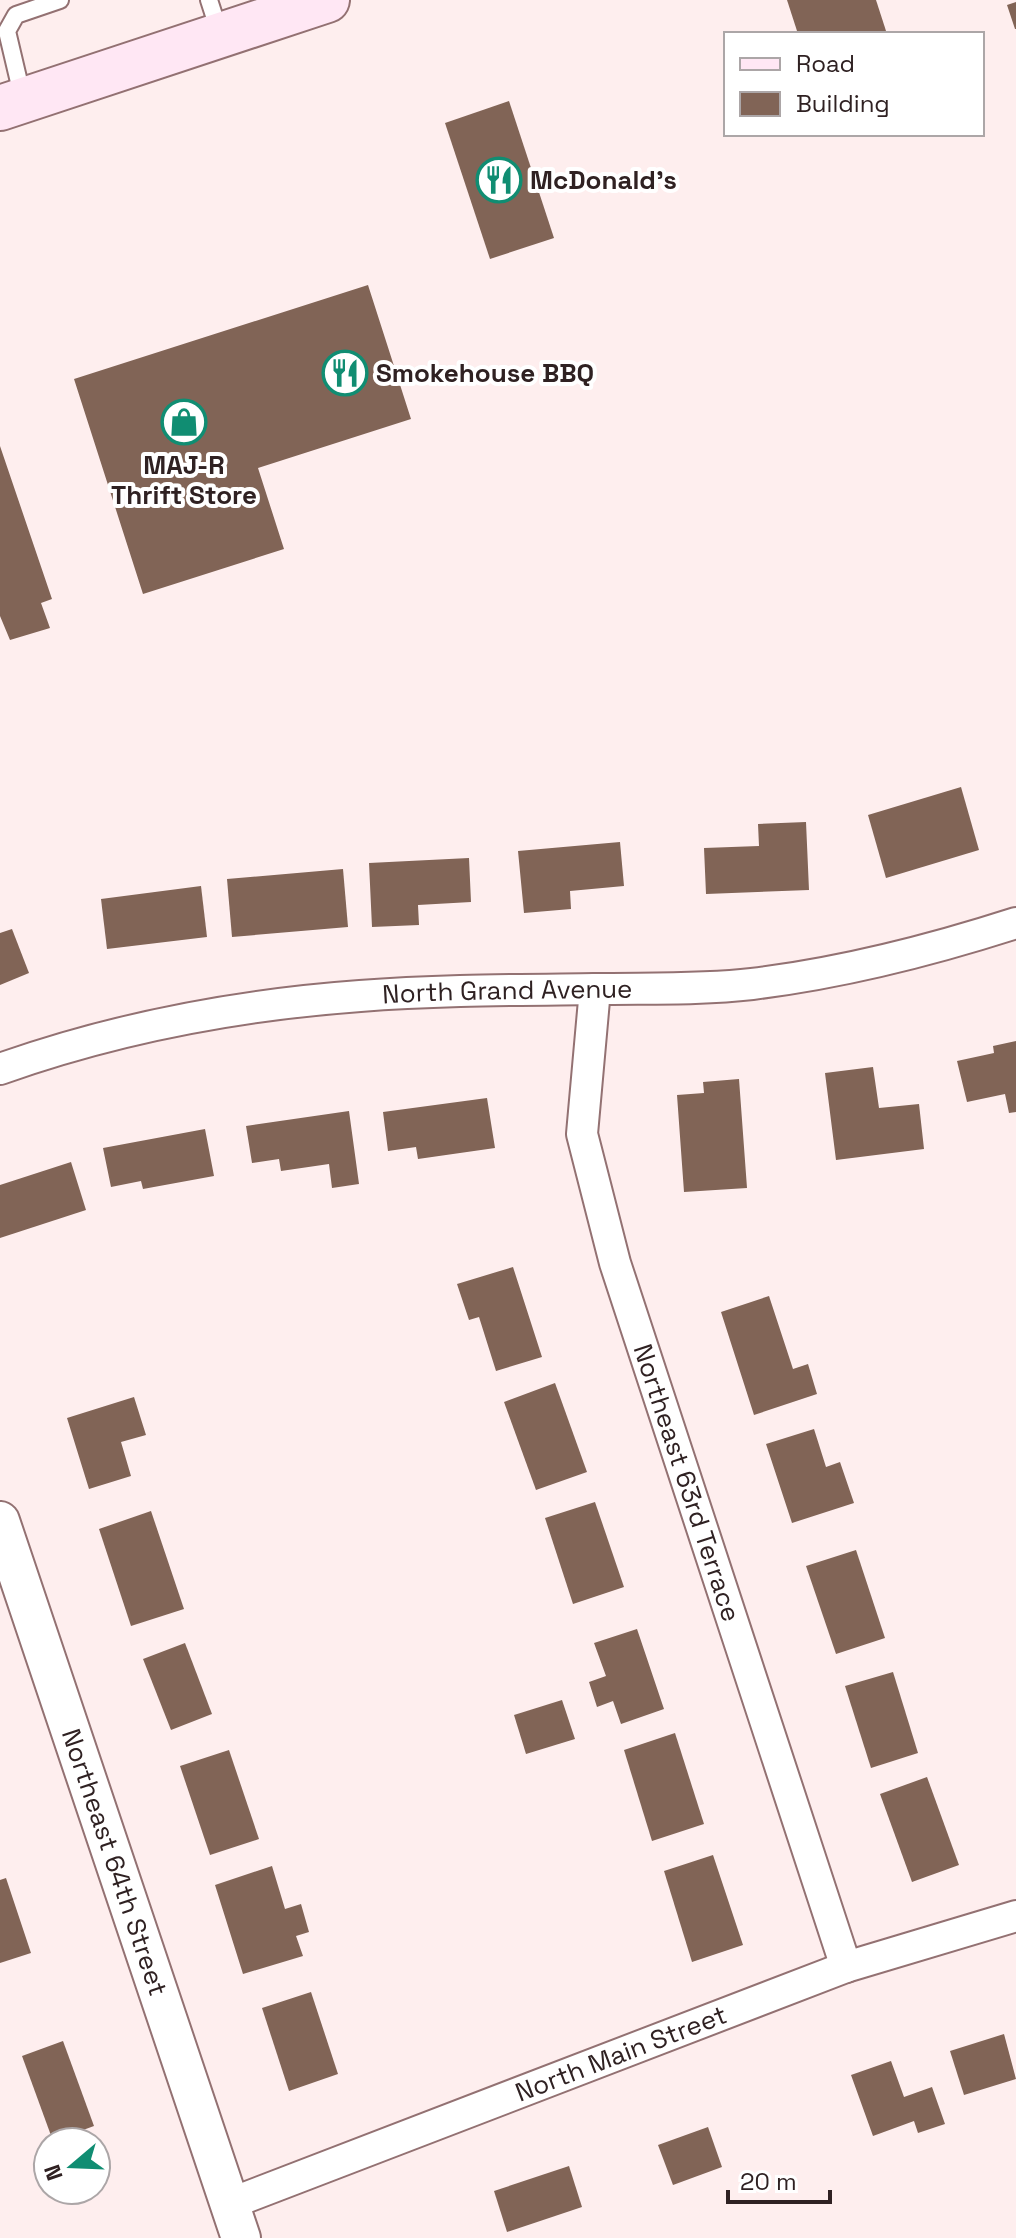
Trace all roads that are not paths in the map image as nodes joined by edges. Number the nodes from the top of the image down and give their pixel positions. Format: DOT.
graph roads {
  1 [pos="60,0"];
  2 [pos="327,0"];
  3 [pos="8,16"];
  4 [pos="215,18"];
  5 [pos="12,104"];
  6 [pos="1016,923"];
  7 [pos="595,989"];
  8 [pos="0,1069"];
  9 [pos="0,1521"];
  10 [pos="1016,1916"];
  11 [pos="846,1967"];
  12 [pos="235,2221"];
  1 -- 3 [label="lane"];
  2 -- 4 [label="main road"];
  3 -- 5 [label="lane"];
  4 -- 5 [label="main road"];
  6 -- 7 [label="street, North Grand Avenue"];
  7 -- 8 [label="street, North Grand Avenue"];
  7 -- 11 [label="street, Northeast 63rd Terrace"];
  9 -- 12 [label="street, Northeast 64th Street"];
  10 -- 11 [label="street, North Main Street"];
  11 -- 12 [label="street, North Main Street"];
}
